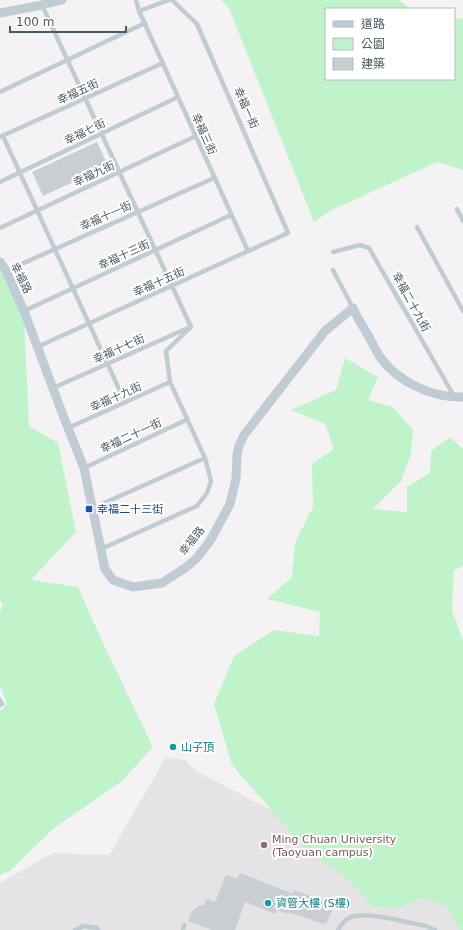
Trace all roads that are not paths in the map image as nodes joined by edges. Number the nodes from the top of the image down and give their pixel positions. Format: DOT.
graph roads {
  1 [pos="62,0"];
  2 [pos="136,0"];
  3 [pos="170,0"];
  4 [pos="42,5"];
  5 [pos="139,11"];
  6 [pos="0,13"];
  7 [pos="145,23"];
  8 [pos="67,61"];
  9 [pos="163,63"];
  10 [pos="0,92"];
  11 [pos="178,97"];
  12 [pos="85,98"];
  13 [pos="102,133"];
  14 [pos="2,136"];
  15 [pos="196,136"];
  16 [pos="119,172"];
  17 [pos="20,173"];
  18 [pos="214,178"];
  19 [pos="0,182"];
  20 [pos="457,209"];
  21 [pos="38,211"];
  22 [pos="138,212"];
  23 [pos="231,215"];
  24 [pos="463,221"];
  25 [pos="0,228"];
  26 [pos="417,228"];
  27 [pos="288,233"];
  28 [pos="55,248"];
  29 [pos="156,250"];
  30 [pos="248,251"];
  31 [pos="333,252"];
  32 [pos="0,262"];
  33 [pos="333,270"];
  34 [pos="6,271"];
  35 [pos="172,286"];
  36 [pos="74,289"];
  37 [pos="353,308"];
  38 [pos="24,311"];
  39 [pos="463,311"];
  40 [pos="89,323"];
  41 [pos="191,327"];
  42 [pos="37,348"];
  43 [pos="108,364"];
  44 [pos="170,382"];
  45 [pos="53,388"];
  46 [pos="459,397"];
  47 [pos="125,402"];
  48 [pos="186,420"];
  49 [pos="68,428"];
  50 [pos="205,458"];
  51 [pos="84,468"];
  52 [pos="93,508"];
  53 [pos="101,549"];
  54 [pos="0,700"];
  55 [pos="0,705"];
  56 [pos="75,930"];
  57 [pos="98,930"];
  58 [pos="338,930"];
  59 [pos="435,930"];
  1 -- 4 [label="street"];
  2 -- 5 [label="lane, 幸福三街"];
  3 -- 5 [label="lane, 幸福一街"];
  3 -- 27 [label="lane, 幸福一街"];
  4 -- 6 [label="street"];
  4 -- 8 [label="lane"];
  5 -- 7 [label="lane, 幸福三街"];
  7 -- 8 [label="lane"];
  7 -- 9 [label="lane, 幸福三街"];
  8 -- 10 [label="lane"];
  8 -- 12 [label="lane"];
  9 -- 11 [label="lane, 幸福三街"];
  9 -- 12 [label="lane, 幸福五街"];
  11 -- 13 [label="lane, 幸福七街"];
  11 -- 15 [label="lane, 幸福三街"];
  12 -- 13 [label="lane"];
  12 -- 14 [label="lane, 幸福五街"];
  13 -- 16 [label="lane"];
  13 -- 17 [label="lane, 幸福七街"];
  14 -- 17 [label="lane"];
  15 -- 16 [label="lane, 幸福九街"];
  15 -- 18 [label="lane, 幸福三街"];
  16 -- 21 [label="lane, 幸福九街"];
  16 -- 22 [label="lane"];
  17 -- 19 [label="lane, 幸福七街"];
  17 -- 21 [label="lane"];
  18 -- 22 [label="lane, 幸福十一街"];
  18 -- 23 [label="lane, 幸福三街"];
  20 -- 24 [label="lane"];
  21 -- 25 [label="lane, 幸福九街"];
  21 -- 28 [label="lane"];
  22 -- 28 [label="lane, 幸福十一街"];
  22 -- 29 [label="lane"];
  23 -- 29 [label="lane, 幸福十三街"];
  23 -- 30 [label="lane, 幸福三街"];
  26 -- 39 [label="lane"];
  27 -- 30 [label="lane, 幸福十五街"];
  28 -- 34 [label="lane, 幸福十一街"];
  28 -- 36 [label="lane"];
  29 -- 35 [label="lane"];
  29 -- 36 [label="lane, 幸福十三街"];
  30 -- 35 [label="lane, 幸福十五街"];
  31 -- 46 [label="lane, 幸福二十九街"];
  32 -- 34 [label="street, 幸福路"];
  33 -- 37 [label="lane"];
  34 -- 38 [label="street, 幸福路"];
  35 -- 40 [label="lane, 幸福十五街"];
  35 -- 41 [label="lane"];
  36 -- 38 [label="lane, 幸福十三街"];
  36 -- 40 [label="lane"];
  37 -- 46 [label="street"];
  37 -- 53 [label="street, 幸福路"];
  38 -- 42 [label="street, 幸福路"];
  40 -- 42 [label="lane, 幸福十五街"];
  40 -- 43 [label="lane"];
  41 -- 43 [label="lane, 幸福十七街"];
  41 -- 44 [label="lane"];
  42 -- 45 [label="street, 幸福路"];
  43 -- 45 [label="lane, 幸福十七街"];
  43 -- 47 [label="lane"];
  44 -- 47 [label="lane, 幸福十九街"];
  44 -- 48 [label="lane"];
  45 -- 49 [label="street, 幸福路"];
  47 -- 49 [label="lane, 幸福十九街"];
  48 -- 50 [label="lane"];
  48 -- 51 [label="lane, 幸福二十一街"];
  49 -- 51 [label="street, 幸福路"];
  50 -- 52 [label="lane"];
  50 -- 53 [label="lane"];
  51 -- 52 [label="street, 幸福路"];
  52 -- 53 [label="street, 幸福路"];
  54 -- 55 [label="lane"];
  56 -- 57 [label="lane"];
  58 -- 59 [label="lane"];
}
